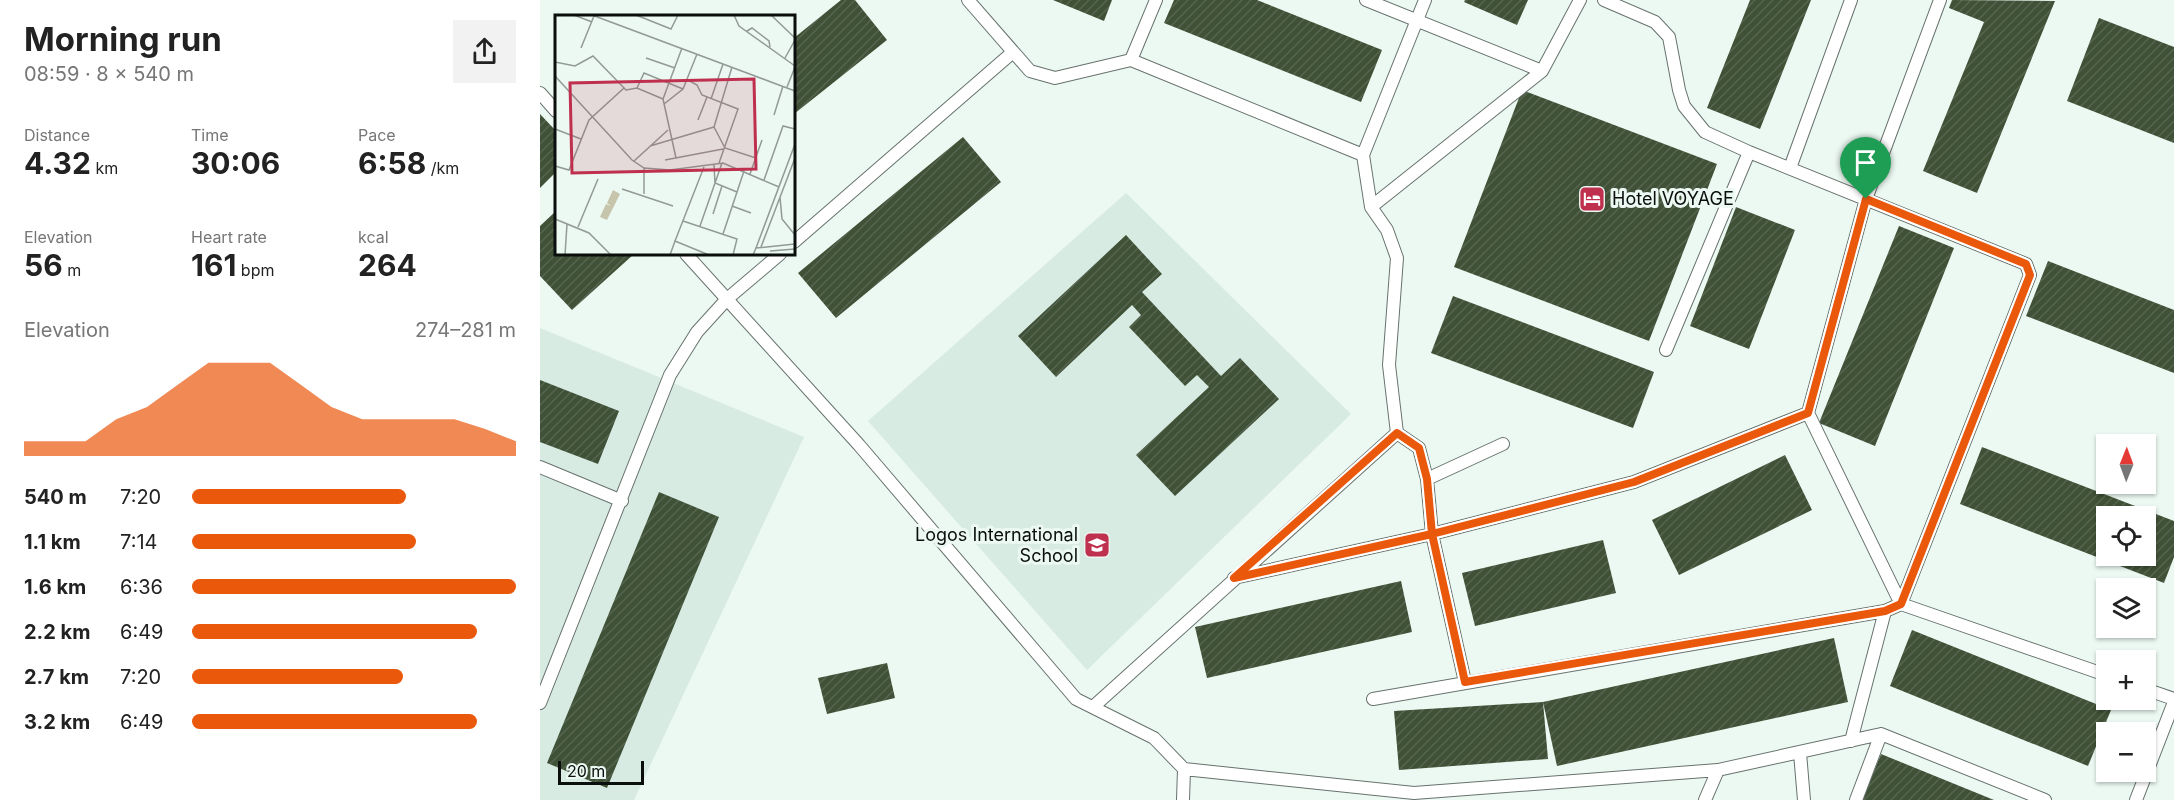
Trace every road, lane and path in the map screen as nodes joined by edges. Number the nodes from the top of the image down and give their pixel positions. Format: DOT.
graph roads {
  1 [pos="968,0"];
  2 [pos="1156,0"];
  3 [pos="1366,0"];
  4 [pos="1425,0"];
  5 [pos="1580,0"];
  6 [pos="1604,0"];
  7 [pos="1851,0"];
  8 [pos="1940,0"];
  9 [pos="1417,21"];
  10 [pos="1013,52"];
  11 [pos="1131,60"];
  12 [pos="1542,71"];
  13 [pos="540,93"];
  14 [pos="555,110"];
  15 [pos="1749,152"];
  16 [pos="1363,155"];
  17 [pos="1790,168"];
  18 [pos="1866,199"];
  19 [pos="1371,207"];
  20 [pos="795,241"];
  21 [pos="687,255"];
  22 [pos="779,255"];
  23 [pos="727,299"];
  24 [pos="1666,350"];
  25 [pos="1808,413"];
  26 [pos="1397,433"];
  27 [pos="1503,444"];
  28 [pos="540,467"];
  29 [pos="1427,479"];
  30 [pos="622,501"];
  31 [pos="1432,534"];
  32 [pos="1234,578"];
  33 [pos="1901,604"];
  34 [pos="1885,611"];
  35 [pos="2096,672"];
  36 [pos="1465,682"];
  37 [pos="2156,693"];
  38 [pos="1373,699"];
  39 [pos="2174,700"];
  40 [pos="540,703"];
  41 [pos="1093,707"];
  42 [pos="1881,734"];
  43 [pos="1851,741"];
  44 [pos="1800,753"];
  45 [pos="1184,769"];
  46 [pos="1718,770"];
  47 [pos="1183,800"];
  48 [pos="1705,800"];
  49 [pos="1804,800"];
  50 [pos="1856,800"];
  51 [pos="2045,800"];
  52 [pos="2136,800"];
  1 -- 10 [label="lane"];
  2 -- 11 [label="lane"];
  3 -- 9 [label="lane"];
  4 -- 9 [label="lane"];
  5 -- 12 [label="lane"];
  6 -- 15 [label="lane"];
  7 -- 17 [label="lane"];
  8 -- 18 [label="lane"];
  9 -- 12 [label="lane"];
  9 -- 16 [label="lane"];
  10 -- 11 [label="lane"];
  10 -- 20 [label="lane"];
  11 -- 16 [label="lane"];
  12 -- 19 [label="lane"];
  13 -- 14 [label="lane"];
  15 -- 17 [label="lane"];
  15 -- 24 [label="lane"];
  16 -- 19 [label="lane"];
  17 -- 18 [label="lane"];
  18 -- 25 [label="lane"];
  18 -- 33 [label="lane"];
  19 -- 26 [label="lane"];
  21 -- 23 [label="lane"];
  22 -- 23 [label="lane"];
  23 -- 30 [label="lane"];
  23 -- 41 [label="lane"];
  25 -- 31 [label="lane"];
  25 -- 33 [label="lane"];
  26 -- 29 [label="lane"];
  26 -- 32 [label="lane"];
  27 -- 29 [label="lane"];
  28 -- 30 [label="lane"];
  29 -- 31 [label="lane"];
  30 -- 40 [label="lane"];
  31 -- 32 [label="lane"];
  31 -- 36 [label="lane"];
  32 -- 41 [label="lane"];
  33 -- 34 [label="lane"];
  33 -- 35 [label="lane"];
  34 -- 36 [label="lane"];
  34 -- 43 [label="lane"];
  36 -- 38 [label="lane"];
  37 -- 39 [label="lane"];
  39 -- 52 [label="lane"];
  41 -- 45 [label="lane"];
  42 -- 43 [label="lane"];
  42 -- 50 [label="lane"];
  42 -- 51 [label="lane"];
  43 -- 44 [label="lane"];
  44 -- 46 [label="lane"];
  44 -- 49 [label="lane"];
  45 -- 46 [label="lane"];
  45 -- 47 [label="lane"];
  46 -- 48 [label="lane"];
}
